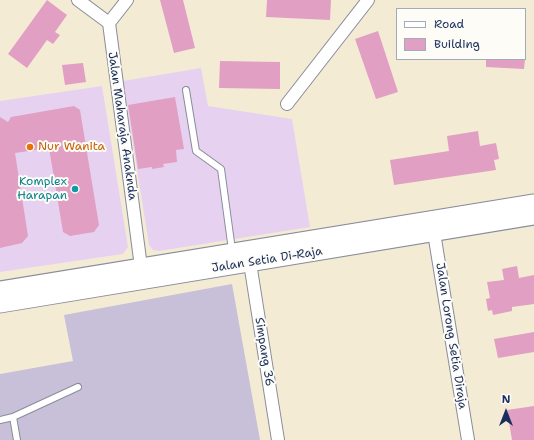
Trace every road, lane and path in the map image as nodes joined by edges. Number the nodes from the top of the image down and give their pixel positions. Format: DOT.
graph roads {
  1 [pos="78,0"];
  2 [pos="127,0"];
  3 [pos="368,0"];
  4 [pos="109,24"];
  5 [pos="186,90"];
  6 [pos="286,104"];
  7 [pos="534,203"];
  8 [pos="534,216"];
  9 [pos="434,233"];
  10 [pos="233,252"];
  11 [pos="250,263"];
  12 [pos="141,267"];
  13 [pos="0,290"];
  14 [pos="0,304"];
  15 [pos="78,387"];
  16 [pos="13,417"];
  17 [pos="0,420"];
  18 [pos="17,440"];
  19 [pos="278,440"];
  20 [pos="468,440"];
  1 -- 4 [label="street"];
  2 -- 4 [label="street"];
  3 -- 6 [label="street"];
  4 -- 12 [label="street, Jalan Maharaja Anaknda"];
  5 -- 10 [label="lane"];
  7 -- 10 [label="main road, Jalan Setia Di-Raja"];
  8 -- 9 [label="main road, Jalan Setia Di-Raja"];
  9 -- 11 [label="main road, Jalan Setia Di-Raja"];
  9 -- 20 [label="street, Jalan Lorong Setia Diraja"];
  10 -- 12 [label="main road, Jalan Setia Di-Raja"];
  11 -- 14 [label="main road, Jalan Setia Di-Raja"];
  11 -- 19 [label="street, Simpang 36"];
  12 -- 13 [label="main road, Jalan Setia Di-Raja"];
  15 -- 16 [label="lane"];
  16 -- 17 [label="lane"];
  16 -- 18 [label="lane"];
}
